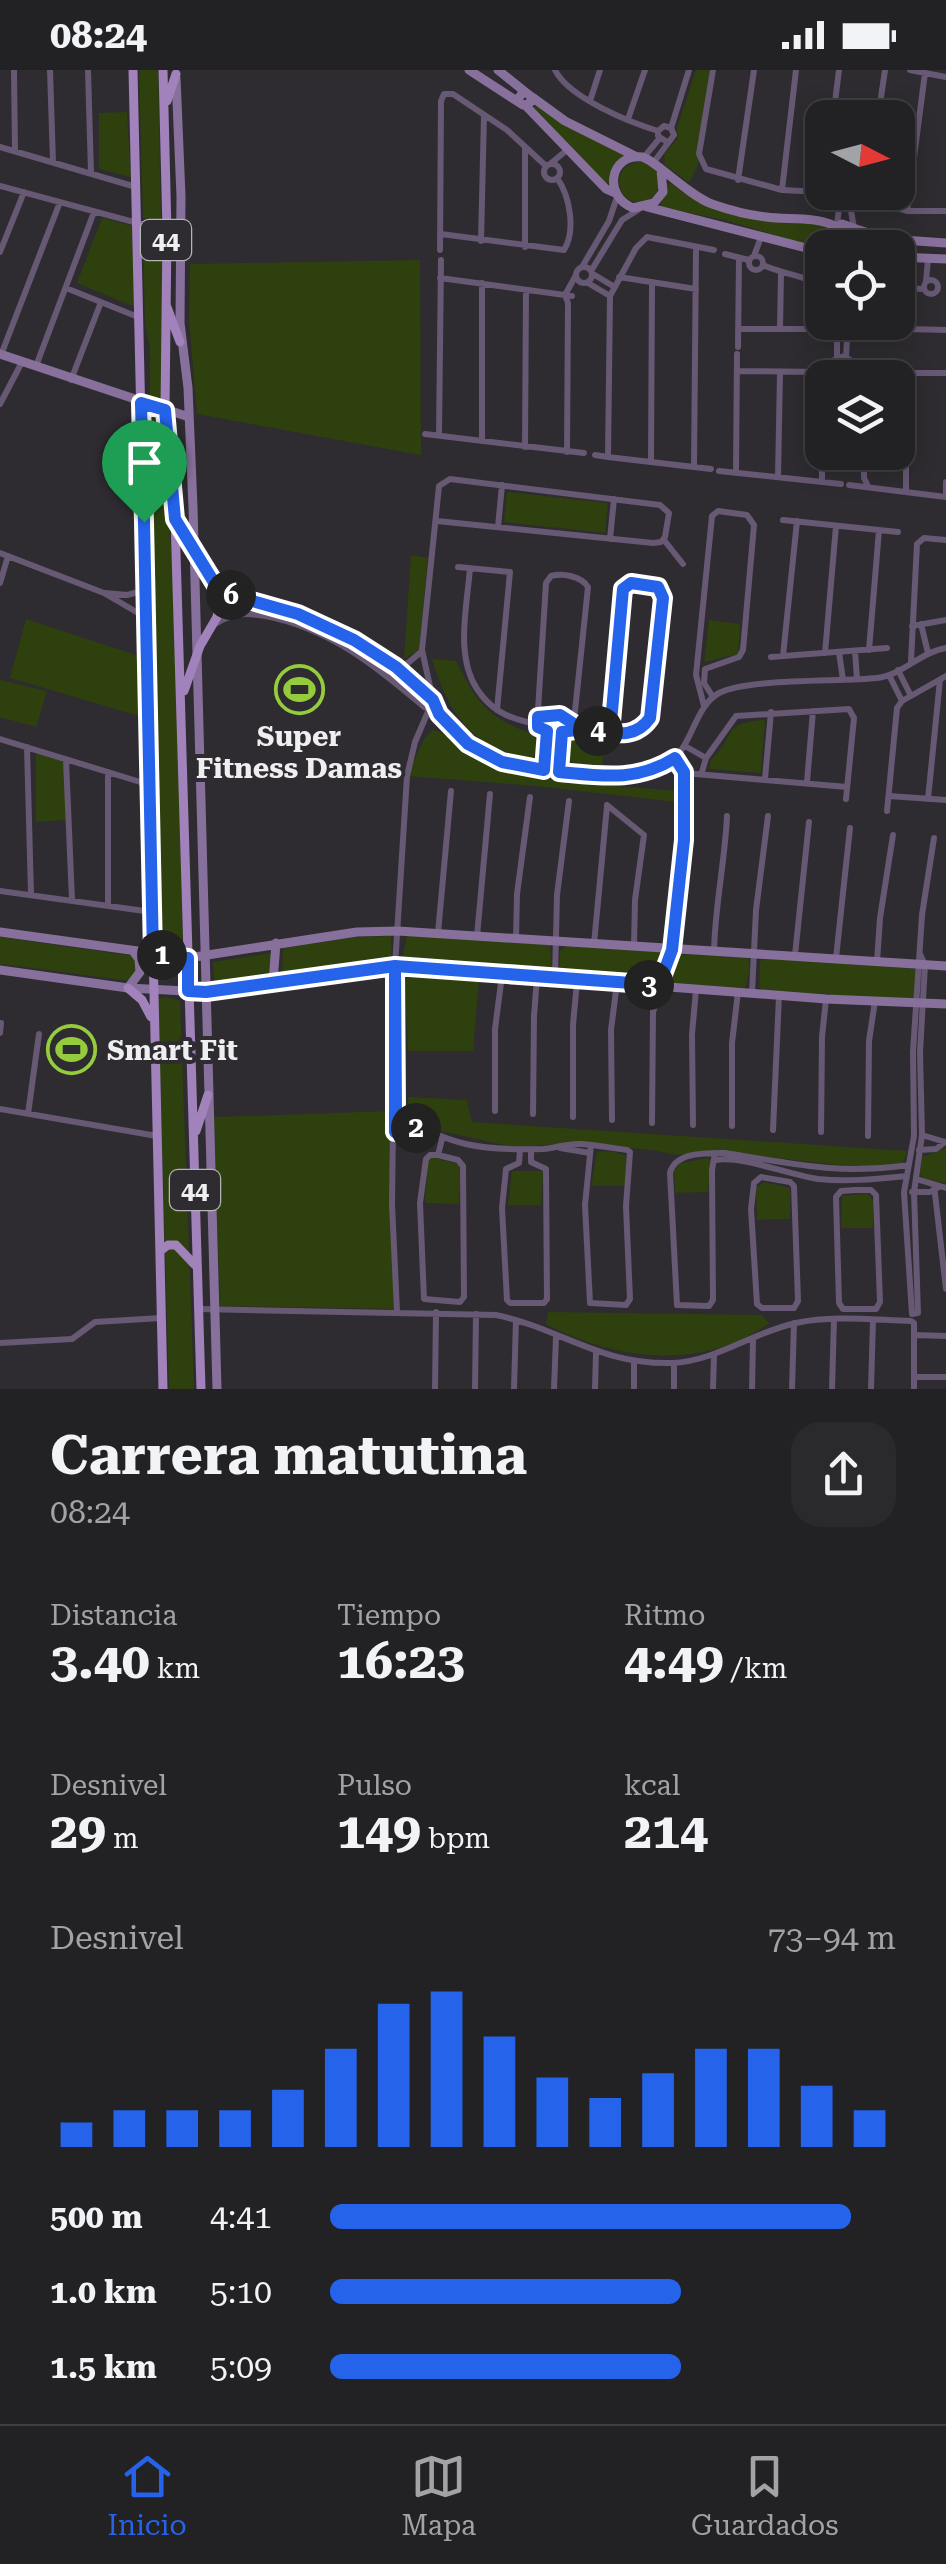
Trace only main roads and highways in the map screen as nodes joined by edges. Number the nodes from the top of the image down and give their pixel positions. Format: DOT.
graph roads {
  1 [pos="133,70"];
  2 [pos="163,70"];
  3 [pos="176,72"];
  4 [pos="164,108"];
  5 [pos="165,302"];
  6 [pos="180,342"];
  7 [pos="175,519"];
  8 [pos="182,700"];
  9 [pos="128,988"];
  10 [pos="154,1023"];
  11 [pos="208,1095"];
  12 [pos="194,1138"];
  13 [pos="160,1251"];
  14 [pos="197,1267"];
  15 [pos="164,1389"];
  16 [pos="201,1389"];
  1 -- 10 [label="main road, 44"];
  2 -- 4 [label="main road, 44"];
  3 -- 4 [label="main road"];
  4 -- 5 [label="main road, 44"];
  5 -- 6 [label="main road"];
  5 -- 7 [label="main road, 44"];
  7 -- 8 [label="main road, 44"];
  7 -- 8 [label="main road"];
  8 -- 12 [label="main road, 44"];
  9 -- 10 [label="main road"];
  10 -- 13 [label="main road, 44"];
  11 -- 12 [label="main road"];
  12 -- 14 [label="main road, 44"];
  13 -- 14 [label="main road"];
  13 -- 15 [label="main road, 44"];
  14 -- 16 [label="main road, 44"];
}
